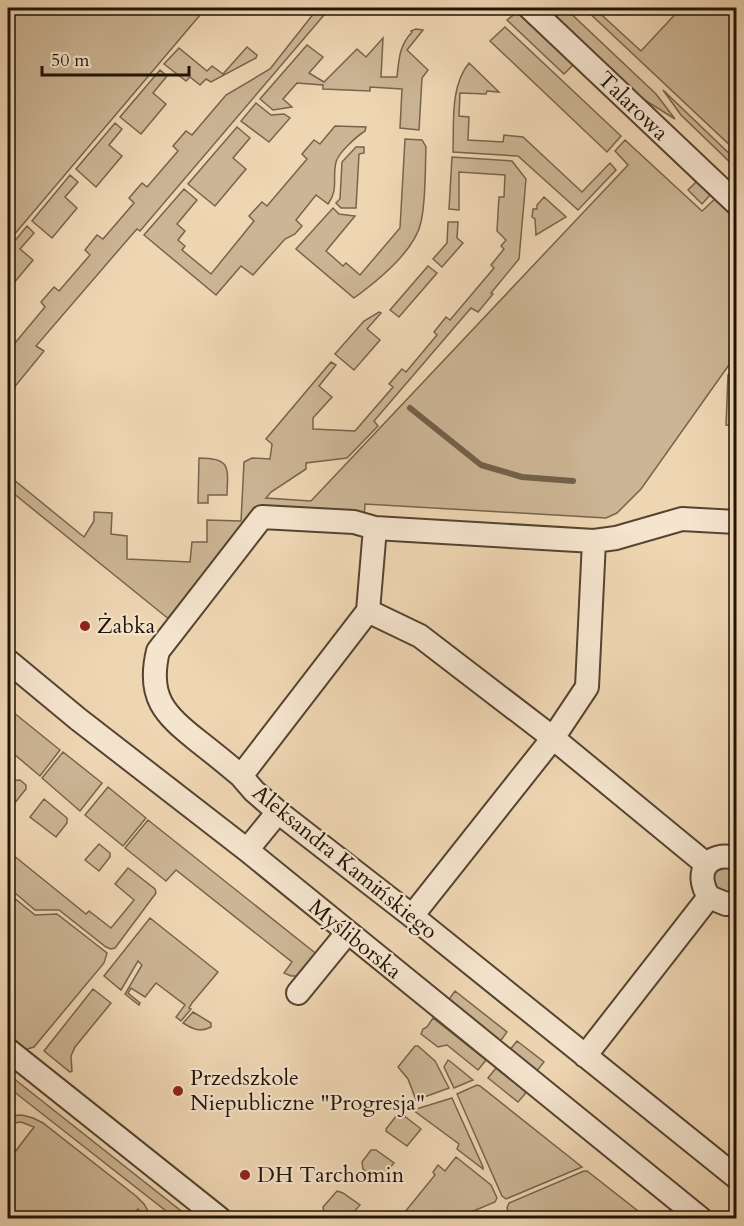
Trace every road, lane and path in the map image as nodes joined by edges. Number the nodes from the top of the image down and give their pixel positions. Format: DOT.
graph roads {
  1 [pos="530,8"];
  2 [pos="736,203"];
  3 [pos="736,522"];
  4 [pos="375,528"];
  5 [pos="594,541"];
  6 [pos="368,611"];
  7 [pos="8,661"];
  8 [pos="553,738"];
  9 [pos="241,776"];
  10 [pos="278,812"];
  11 [pos="247,850"];
  12 [pos="736,858"];
  13 [pos="706,864"];
  14 [pos="709,897"];
  15 [pos="736,902"];
  16 [pos="412,916"];
  17 [pos="347,933"];
  18 [pos="298,993"];
  19 [pos="8,1050"];
  20 [pos="585,1056"];
  21 [pos="736,1177"];
  22 [pos="219,1218"];
  23 [pos="700,1218"];
  1 -- 2 [label="street, Talarowa"];
  3 -- 5 [label="street"];
  4 -- 5 [label="street"];
  4 -- 6 [label="street"];
  4 -- 9 [label="street"];
  5 -- 8 [label="street"];
  6 -- 8 [label="street"];
  6 -- 9 [label="street, Aleksandra Kamińskiego"];
  7 -- 11 [label="street, Myśliborska"];
  8 -- 13 [label="street"];
  8 -- 16 [label="street"];
  9 -- 10 [label="street, Aleksandra Kamińskiego"];
  10 -- 11 [label="street"];
  10 -- 16 [label="street, Aleksandra Kamińskiego"];
  11 -- 17 [label="street, Myśliborska"];
  12 -- 13 [label="street"];
  13 -- 14 [label="street"];
  14 -- 15 [label="street"];
  14 -- 20 [label="street"];
  16 -- 20 [label="street, Aleksandra Kamińskiego"];
  17 -- 18 [label="street"];
  17 -- 23 [label="street, Myśliborska"];
  19 -- 22 [label="street"];
  20 -- 21 [label="street, Aleksandra Kamińskiego"];
}
